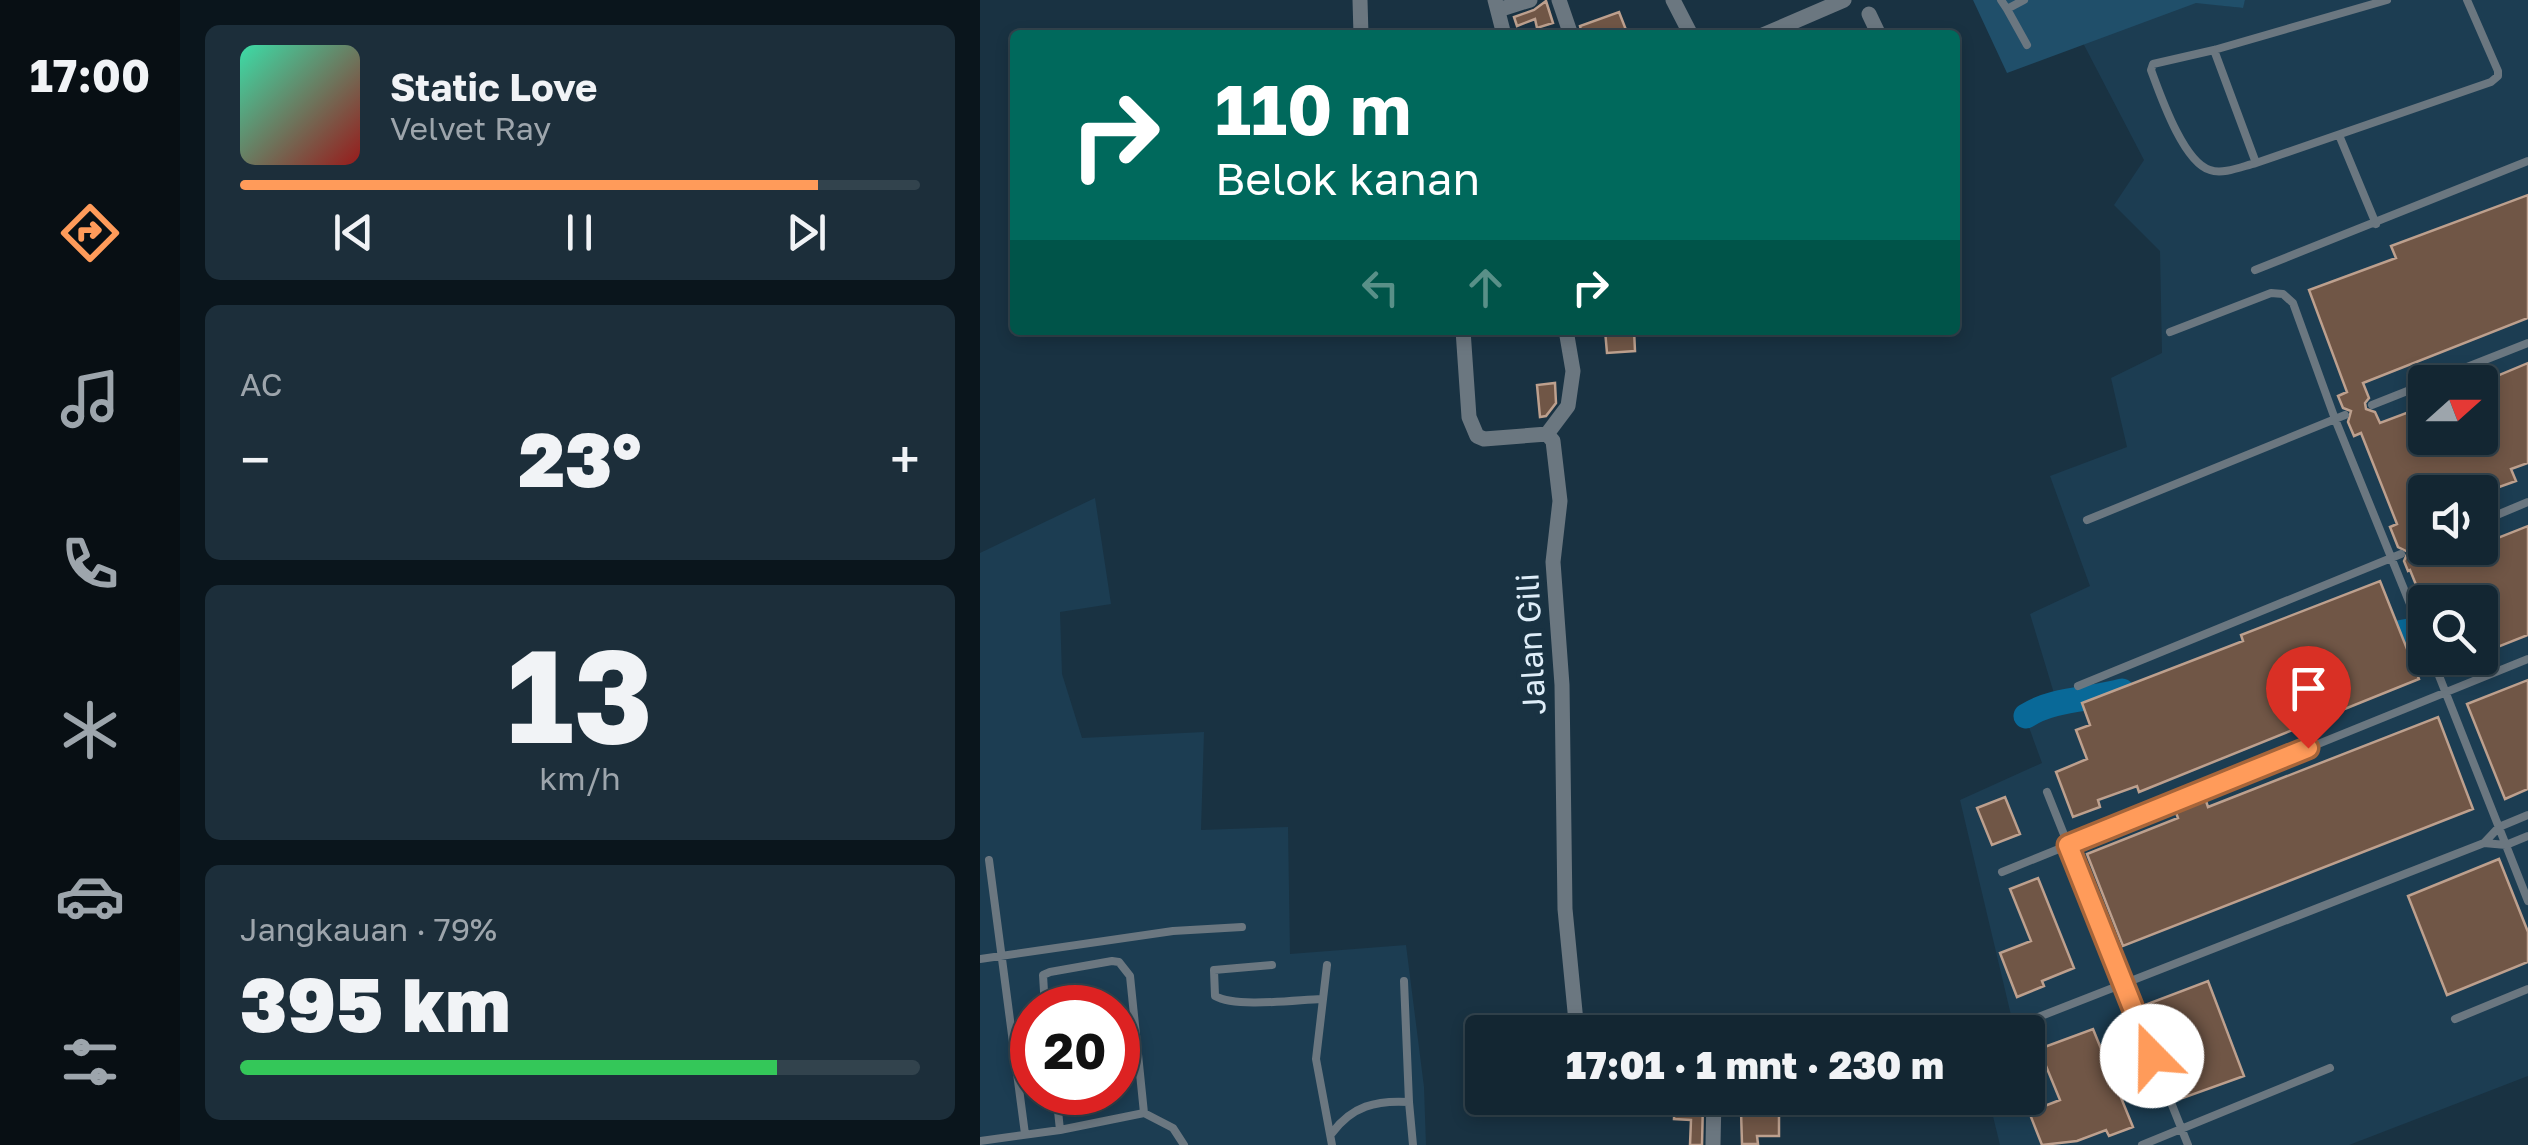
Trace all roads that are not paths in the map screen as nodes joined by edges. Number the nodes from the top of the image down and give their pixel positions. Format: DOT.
graph roads {
  1 [pos="1360,0"];
  2 [pos="1530,0"];
  3 [pos="1559,0"];
  4 [pos="1844,0"];
  5 [pos="2002,0"];
  6 [pos="2024,0"];
  7 [pos="2387,0"];
  8 [pos="2467,0"];
  9 [pos="1680,2"];
  10 [pos="1497,5"];
  11 [pos="2007,9"];
  12 [pos="1869,14"];
  13 [pos="1360,30"];
  14 [pos="1503,30"];
  15 [pos="1569,30"];
  16 [pos="1688,30"];
  17 [pos="1775,30"];
  18 [pos="1877,30"];
  19 [pos="2027,45"];
  20 [pos="2214,50"];
  21 [pos="2340,135"];
  22 [pos="2528,161"];
  23 [pos="2256,163"];
  24 [pos="2376,224"];
  25 [pos="2255,270"];
  26 [pos="2170,332"];
  27 [pos="1463,335"];
  28 [pos="1567,335"];
  29 [pos="2528,343"];
  30 [pos="2472,365"];
  31 [pos="2408,390"];
  32 [pos="2372,404"];
  33 [pos="2345,415"];
  34 [pos="2336,419"];
  35 [pos="1547,434"];
  36 [pos="2528,502"];
  37 [pos="2498,514"];
  38 [pos="2087,520"];
  39 [pos="2396,555"];
  40 [pos="2408,590"];
  41 [pos="2528,659"];
  42 [pos="2439,675"];
  43 [pos="2078,686"];
  44 [pos="2446,692"];
  45 [pos="2047,792"];
  46 [pos="2528,815"];
  47 [pos="2499,826"];
  48 [pos="2528,836"];
  49 [pos="2484,844"];
  50 [pos="2068,845"];
  51 [pos="2506,845"];
  52 [pos="989,860"];
  53 [pos="2002,872"];
  54 [pos="2528,901"];
  55 [pos="1242,927"];
  56 [pos="999,956"];
  57 [pos="980,959"];
  58 [pos="1272,965"];
  59 [pos="1327,966"];
  60 [pos="1404,981"];
  61 [pos="2122,984"];
  62 [pos="1041,985"];
  63 [pos="1131,985"];
  64 [pos="2528,988"];
  65 [pos="1321,999"];
  66 [pos="1574,1015"];
  67 [pos="2044,1015"];
  68 [pos="2455,1019"];
  69 [pos="2330,1068"];
  70 [pos="1140,1074"];
  71 [pos="1409,1102"];
  72 [pos="1144,1113"];
  73 [pos="1058,1115"];
  74 [pos="1714,1115"];
  75 [pos="2181,1129"];
  76 [pos="1060,1130"];
  77 [pos="1332,1133"];
  78 [pos="1025,1134"];
  79 [pos="980,1141"];
  80 [pos="1184,1145"];
  81 [pos="1332,1145"];
  82 [pos="1413,1145"];
  83 [pos="1713,1145"];
  84 [pos="2142,1145"];
  85 [pos="2188,1145"];
  1 -- 13 [label="street"];
  2 -- 10 [label="street"];
  3 -- 15 [label="street"];
  4 -- 17 [label="street"];
  5 -- 11 [label="lane"];
  6 -- 11 [label="lane"];
  7 -- 20 [label="lane"];
  8 -- 21 [label="lane"];
  9 -- 16 [label="street"];
  10 -- 14 [label="street"];
  11 -- 19 [label="lane"];
  12 -- 18 [label="street"];
  20 -- 23 [label="lane"];
  20 -- 23 [label="lane"];
  21 -- 23 [label="lane"];
  21 -- 24 [label="lane"];
  22 -- 24 [label="lane"];
  24 -- 25 [label="lane"];
  26 -- 34 [label="lane"];
  27 -- 35 [label="street"];
  28 -- 35 [label="street"];
  29 -- 30 [label="lane"];
  31 -- 32 [label="lane"];
  33 -- 34 [label="lane"];
  34 -- 38 [label="lane"];
  34 -- 39 [label="lane"];
  35 -- 66 [label="street, Jalan Gili"];
  36 -- 37 [label="lane"];
  39 -- 40 [label="lane"];
  39 -- 43 [label="lane"];
  41 -- 44 [label="lane"];
  42 -- 44 [label="lane"];
  44 -- 47 [label="lane"];
  44 -- 50 [label="lane"];
  45 -- 50 [label="lane"];
  46 -- 47 [label="lane"];
  47 -- 49 [label="lane"];
  47 -- 51 [label="lane"];
  48 -- 51 [label="lane"];
  49 -- 51 [label="lane"];
  49 -- 61 [label="lane"];
  50 -- 53 [label="lane"];
  50 -- 61 [label="lane"];
  51 -- 54 [label="lane"];
  52 -- 56 [label="lane"];
  55 -- 56 [label="lane"];
  56 -- 57 [label="lane"];
  56 -- 78 [label="lane"];
  58 -- 65 [label="lane"];
  59 -- 65 [label="lane"];
  60 -- 71 [label="lane"];
  61 -- 67 [label="lane"];
  61 -- 75 [label="lane"];
  62 -- 63 [label="lane"];
  64 -- 68 [label="lane"];
  65 -- 77 [label="lane"];
  69 -- 75 [label="lane"];
  70 -- 72 [label="lane"];
  71 -- 77 [label="lane"];
  71 -- 82 [label="lane"];
  72 -- 76 [label="lane"];
  72 -- 80 [label="lane"];
  73 -- 76 [label="lane"];
  74 -- 83 [label="street"];
  75 -- 84 [label="lane"];
  75 -- 85 [label="lane"];
  76 -- 78 [label="lane"];
  77 -- 81 [label="lane"];
  78 -- 79 [label="lane"];
}
